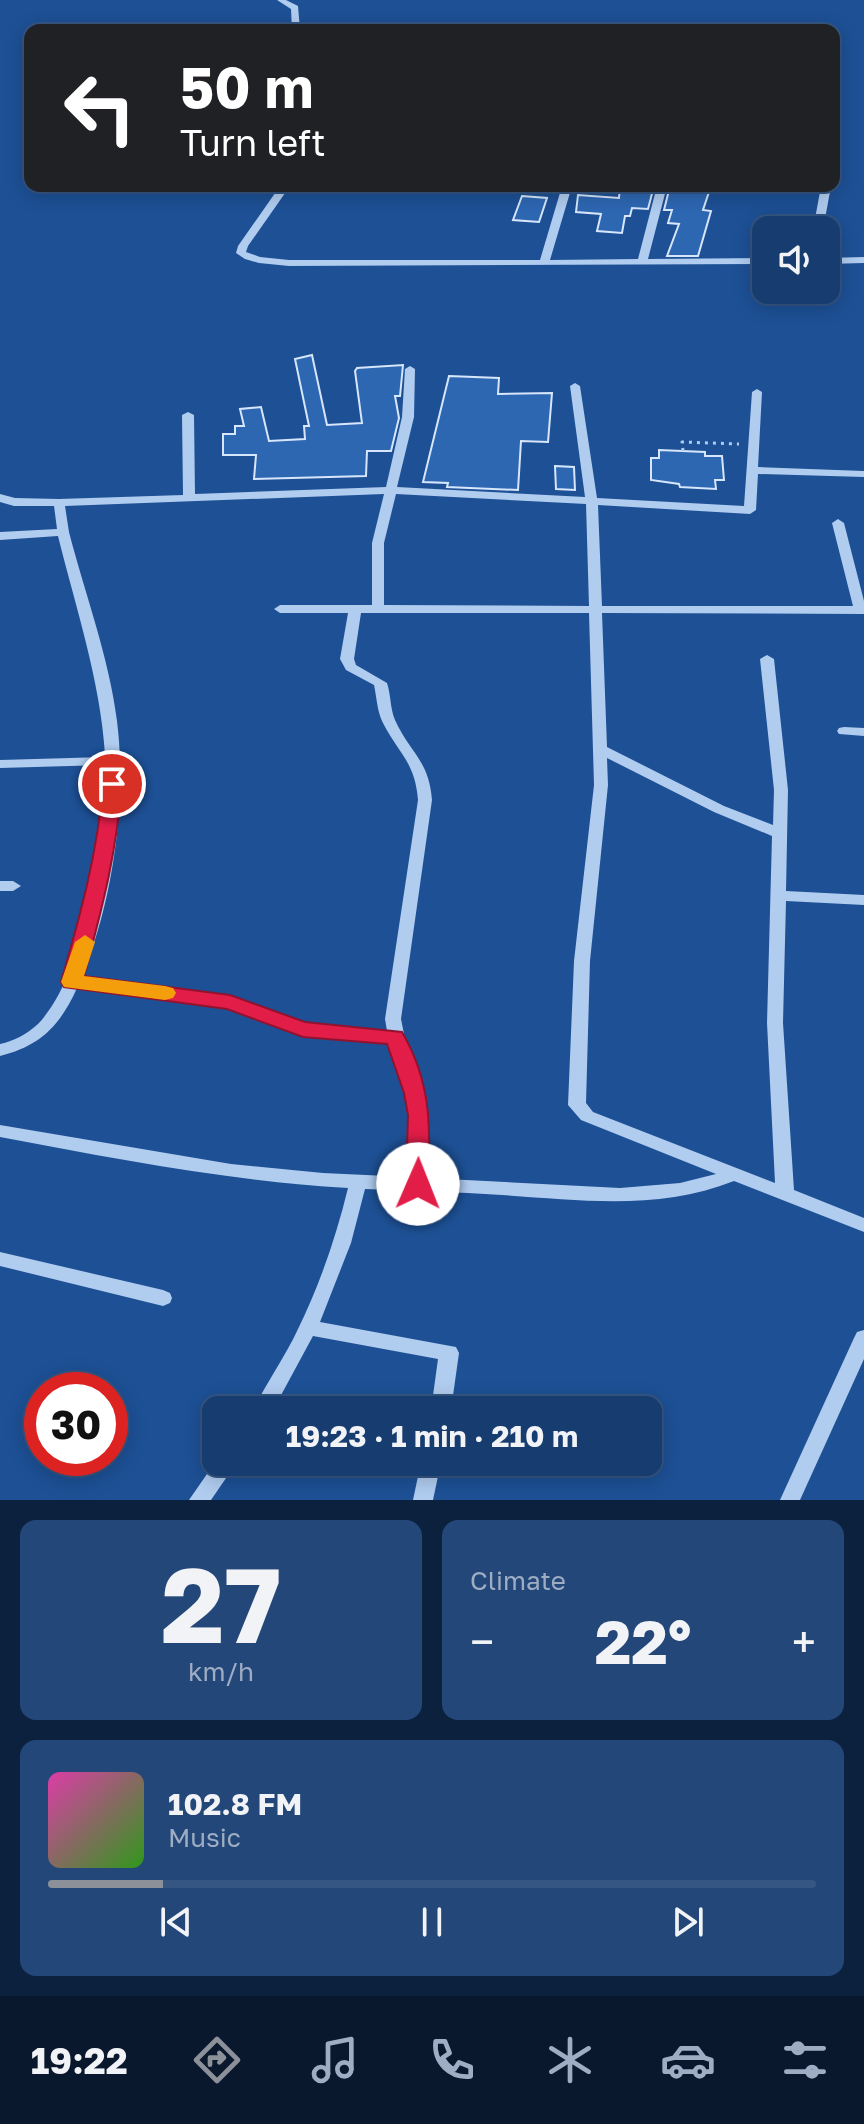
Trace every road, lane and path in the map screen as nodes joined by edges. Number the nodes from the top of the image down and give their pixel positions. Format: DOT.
graph roads {
  1 [pos="281,0"];
  2 [pos="296,24"];
  3 [pos="281,192"];
  4 [pos="565,192"];
  5 [pos="660,192"];
  6 [pos="825,192"];
  7 [pos="821,216"];
  8 [pos="864,260"];
  9 [pos="752,261"];
  10 [pos="840,261"];
  11 [pos="642,262"];
  12 [pos="544,263"];
  13 [pos="410,369"];
  14 [pos="575,386"];
  15 [pos="757,392"];
  16 [pos="188,415"];
  17 [pos="753,445"];
  18 [pos="683,451"];
  19 [pos="753,470"];
  20 [pos="864,474"];
  21 [pos="390,490"];
  22 [pos="189,496"];
  23 [pos="0,498"];
  24 [pos="59,503"];
  25 [pos="592,503"];
  26 [pos="838,523"];
  27 [pos="63,532"];
  28 [pos="0,536"];
  29 [pos="280,609"];
  30 [pos="355,610"];
  31 [pos="378,610"];
  32 [pos="862,610"];
  33 [pos="595,611"];
  34 [pos="767,659"];
  35 [pos="844,731"];
  36 [pos="864,732"];
  37 [pos="600,749"];
  38 [pos="113,761"];
  39 [pos="0,764"];
  40 [pos="781,834"];
  41 [pos="779,896"];
  42 [pos="864,900"];
  43 [pos="72,982"];
  44 [pos="395,1038"];
  45 [pos="0,1050"];
  46 [pos="0,1131"];
  47 [pos="734,1174"];
  48 [pos="358,1183"];
  49 [pos="418,1184"];
  50 [pos="785,1194"];
  51 [pos="864,1225"];
  52 [pos="0,1259"];
  53 [pos="163,1298"];
  54 [pos="310,1328"];
  55 [pos="864,1338"];
  56 [pos="271,1396"];
  57 [pos="443,1396"];
  58 [pos="217,1476"];
  59 [pos="428,1476"];
  60 [pos="199,1500"];
  61 [pos="423,1500"];
  62 [pos="790,1500"];
  1 -- 2 [label="street"];
  3 -- 12 [label="street"];
  4 -- 12 [label="street"];
  5 -- 11 [label="street"];
  6 -- 7 [label="street"];
  8 -- 10 [label="street"];
  9 -- 11 [label="street"];
  11 -- 12 [label="street"];
  13 -- 21 [label="street"];
  14 -- 25 [label="street"];
  15 -- 17 [label="street"];
  16 -- 22 [label="street"];
  17 -- 18 [label="path"];
  17 -- 19 [label="street"];
  19 -- 20 [label="street"];
  19 -- 25 [label="street"];
  21 -- 22 [label="street"];
  21 -- 25 [label="street"];
  21 -- 31 [label="street"];
  22 -- 24 [label="street"];
  23 -- 24 [label="street"];
  24 -- 27 [label="street"];
  25 -- 33 [label="street"];
  26 -- 32 [label="street"];
  27 -- 28 [label="street"];
  27 -- 38 [label="street"];
  29 -- 30 [label="street"];
  30 -- 31 [label="street"];
  30 -- 44 [label="street"];
  31 -- 33 [label="street"];
  32 -- 33 [label="street"];
  33 -- 37 [label="street"];
  34 -- 40 [label="street"];
  35 -- 36 [label="street"];
  37 -- 40 [label="street"];
  37 -- 47 [label="street"];
  38 -- 39 [label="street"];
  38 -- 43 [label="street"];
  40 -- 41 [label="street"];
  41 -- 42 [label="street"];
  41 -- 50 [label="street"];
  43 -- 44 [label="street"];
  43 -- 45 [label="street"];
  44 -- 49 [label="street"];
  46 -- 48 [label="street"];
  47 -- 49 [label="street"];
  47 -- 50 [label="street"];
  48 -- 49 [label="street"];
  48 -- 54 [label="street"];
  50 -- 51 [label="street"];
  52 -- 53 [label="street"];
  54 -- 56 [label="street"];
  54 -- 57 [label="street"];
  55 -- 62 [label="street"];
  58 -- 60 [label="street"];
  59 -- 61 [label="street"];
}
